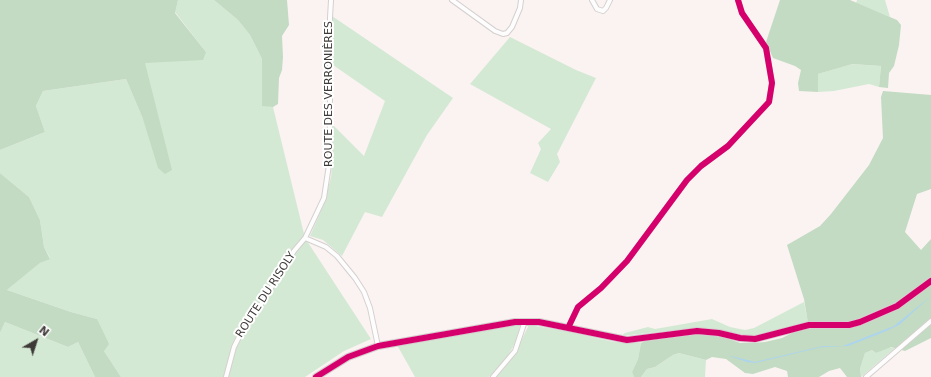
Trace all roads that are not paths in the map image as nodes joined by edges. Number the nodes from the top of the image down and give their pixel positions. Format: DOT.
graph roads {
  1 [pos="331,0"];
  2 [pos="452,0"];
  3 [pos="521,0"];
  4 [pos="592,0"];
  5 [pos="610,0"];
  6 [pos="738,0"];
  7 [pos="305,238"];
  8 [pos="931,281"];
  9 [pos="525,321"];
  10 [pos="931,321"];
  11 [pos="568,328"];
  12 [pos="378,346"];
  13 [pos="226,377"];
  14 [pos="316,377"];
  15 [pos="493,377"];
  16 [pos="866,377"];
  1 -- 7 [label="street, ROUTE DES VERRONIÈRES"];
  2 -- 3 [label="street"];
  4 -- 5 [label="street"];
  6 -- 11 [label="street"];
  7 -- 12 [label="street"];
  7 -- 13 [label="street, ROUTE DU RISOLY"];
  8 -- 11 [label="street"];
  9 -- 11 [label="street"];
  9 -- 12 [label="street"];
  9 -- 15 [label="street"];
  10 -- 16 [label="street"];
  12 -- 14 [label="street"];
}
